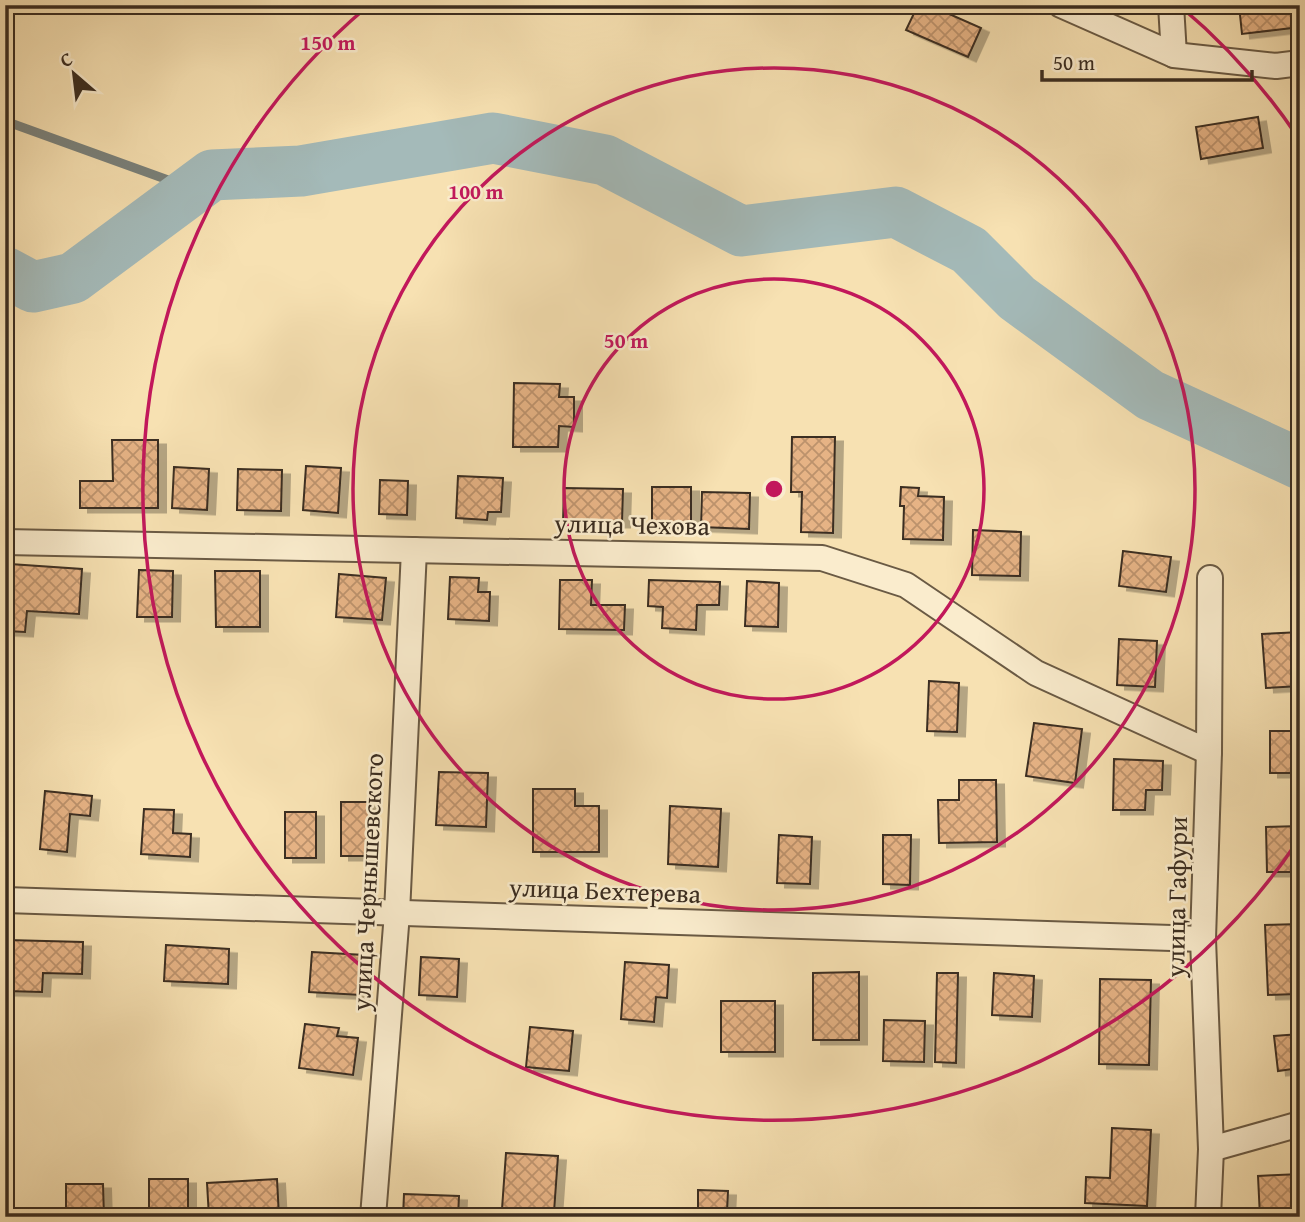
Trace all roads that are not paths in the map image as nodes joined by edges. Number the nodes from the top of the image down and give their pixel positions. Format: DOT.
graph roads {
  1 [pos="1060,5"];
  2 [pos="1171,5"];
  3 [pos="1174,55"];
  4 [pos="1300,63"];
  5 [pos="5,542"];
  6 [pos="414,550"];
  7 [pos="1210,578"];
  8 [pos="1209,752"];
  9 [pos="5,900"];
  10 [pos="397,913"];
  11 [pos="1203,939"];
  12 [pos="1300,1124"];
  13 [pos="1211,1149"];
  14 [pos="373,1217"];
  15 [pos="1208,1217"];
  1 -- 3 [label="street"];
  2 -- 3 [label="street"];
  3 -- 4 [label="street"];
  5 -- 6 [label="street, улица Чехова"];
  6 -- 8 [label="street, улица Чехова"];
  6 -- 10 [label="street, улица Чернышевского"];
  7 -- 8 [label="street, улица Гафури"];
  8 -- 11 [label="street, улица Гафури"];
  9 -- 10 [label="street, улица Бехтерева"];
  10 -- 11 [label="street, улица Бехтерева"];
  10 -- 14 [label="street, улица Чернышевского"];
  11 -- 13 [label="street, улица Гафури"];
  12 -- 13 [label="street"];
  13 -- 15 [label="street, улица Гафури"];
}
